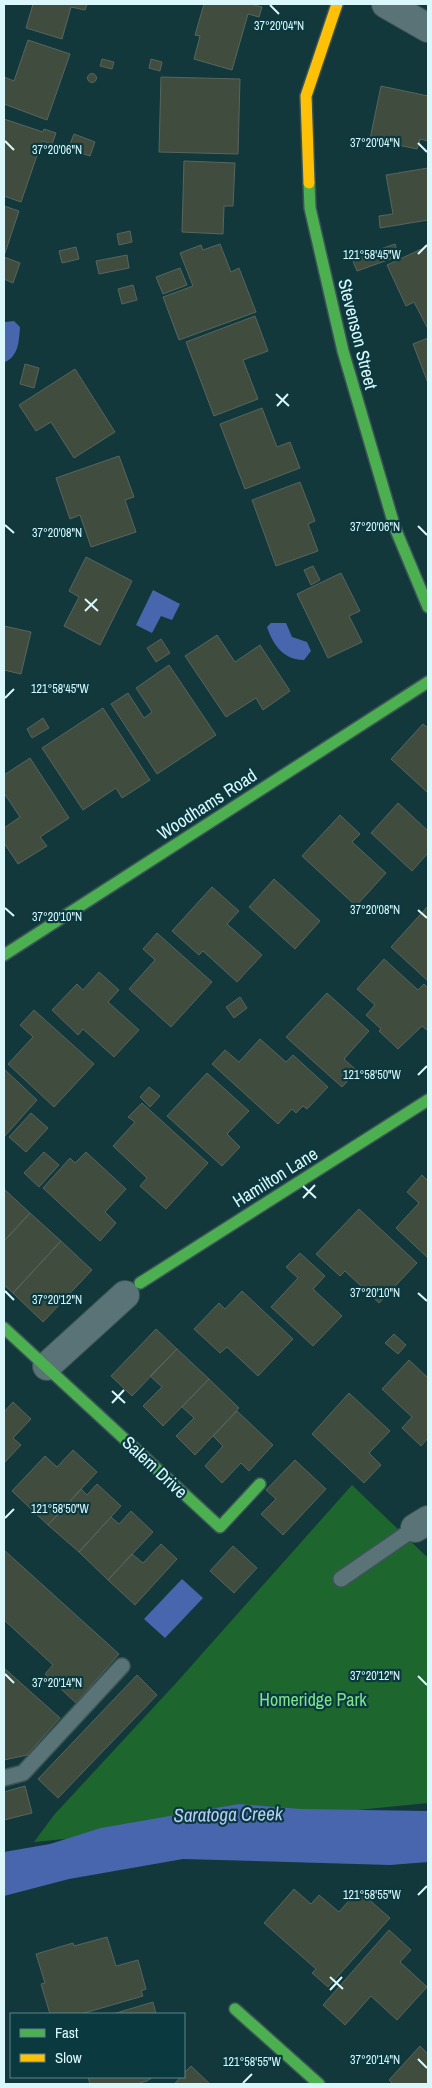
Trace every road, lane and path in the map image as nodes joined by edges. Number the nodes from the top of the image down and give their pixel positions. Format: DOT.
graph roads {
  1 [pos="337,4"];
  2 [pos="386,4"];
  3 [pos="428,28"];
  4 [pos="428,607"];
  5 [pos="428,682"];
  6 [pos="4,955"];
  7 [pos="428,1100"];
  8 [pos="133,1289"];
  9 [pos="4,1328"];
  10 [pos="47,1366"];
  11 [pos="260,1484"];
  12 [pos="422,1524"];
  13 [pos="341,1579"];
  14 [pos="122,1666"];
  15 [pos="4,1778"];
  16 [pos="235,2009"];
  17 [pos="319,2084"];
  1 -- 4 [label="street, Stevenson Street"];
  2 -- 3 [label="street"];
  5 -- 6 [label="street, Woodhams Road"];
  7 -- 8 [label="street, Hamilton Lane"];
  8 -- 10 [label="street"];
  9 -- 10 [label="street, Salem Drive"];
  10 -- 11 [label="street, Salem Drive"];
  12 -- 13 [label="lane"];
  14 -- 15 [label="lane"];
  16 -- 17 [label="street"];
}
